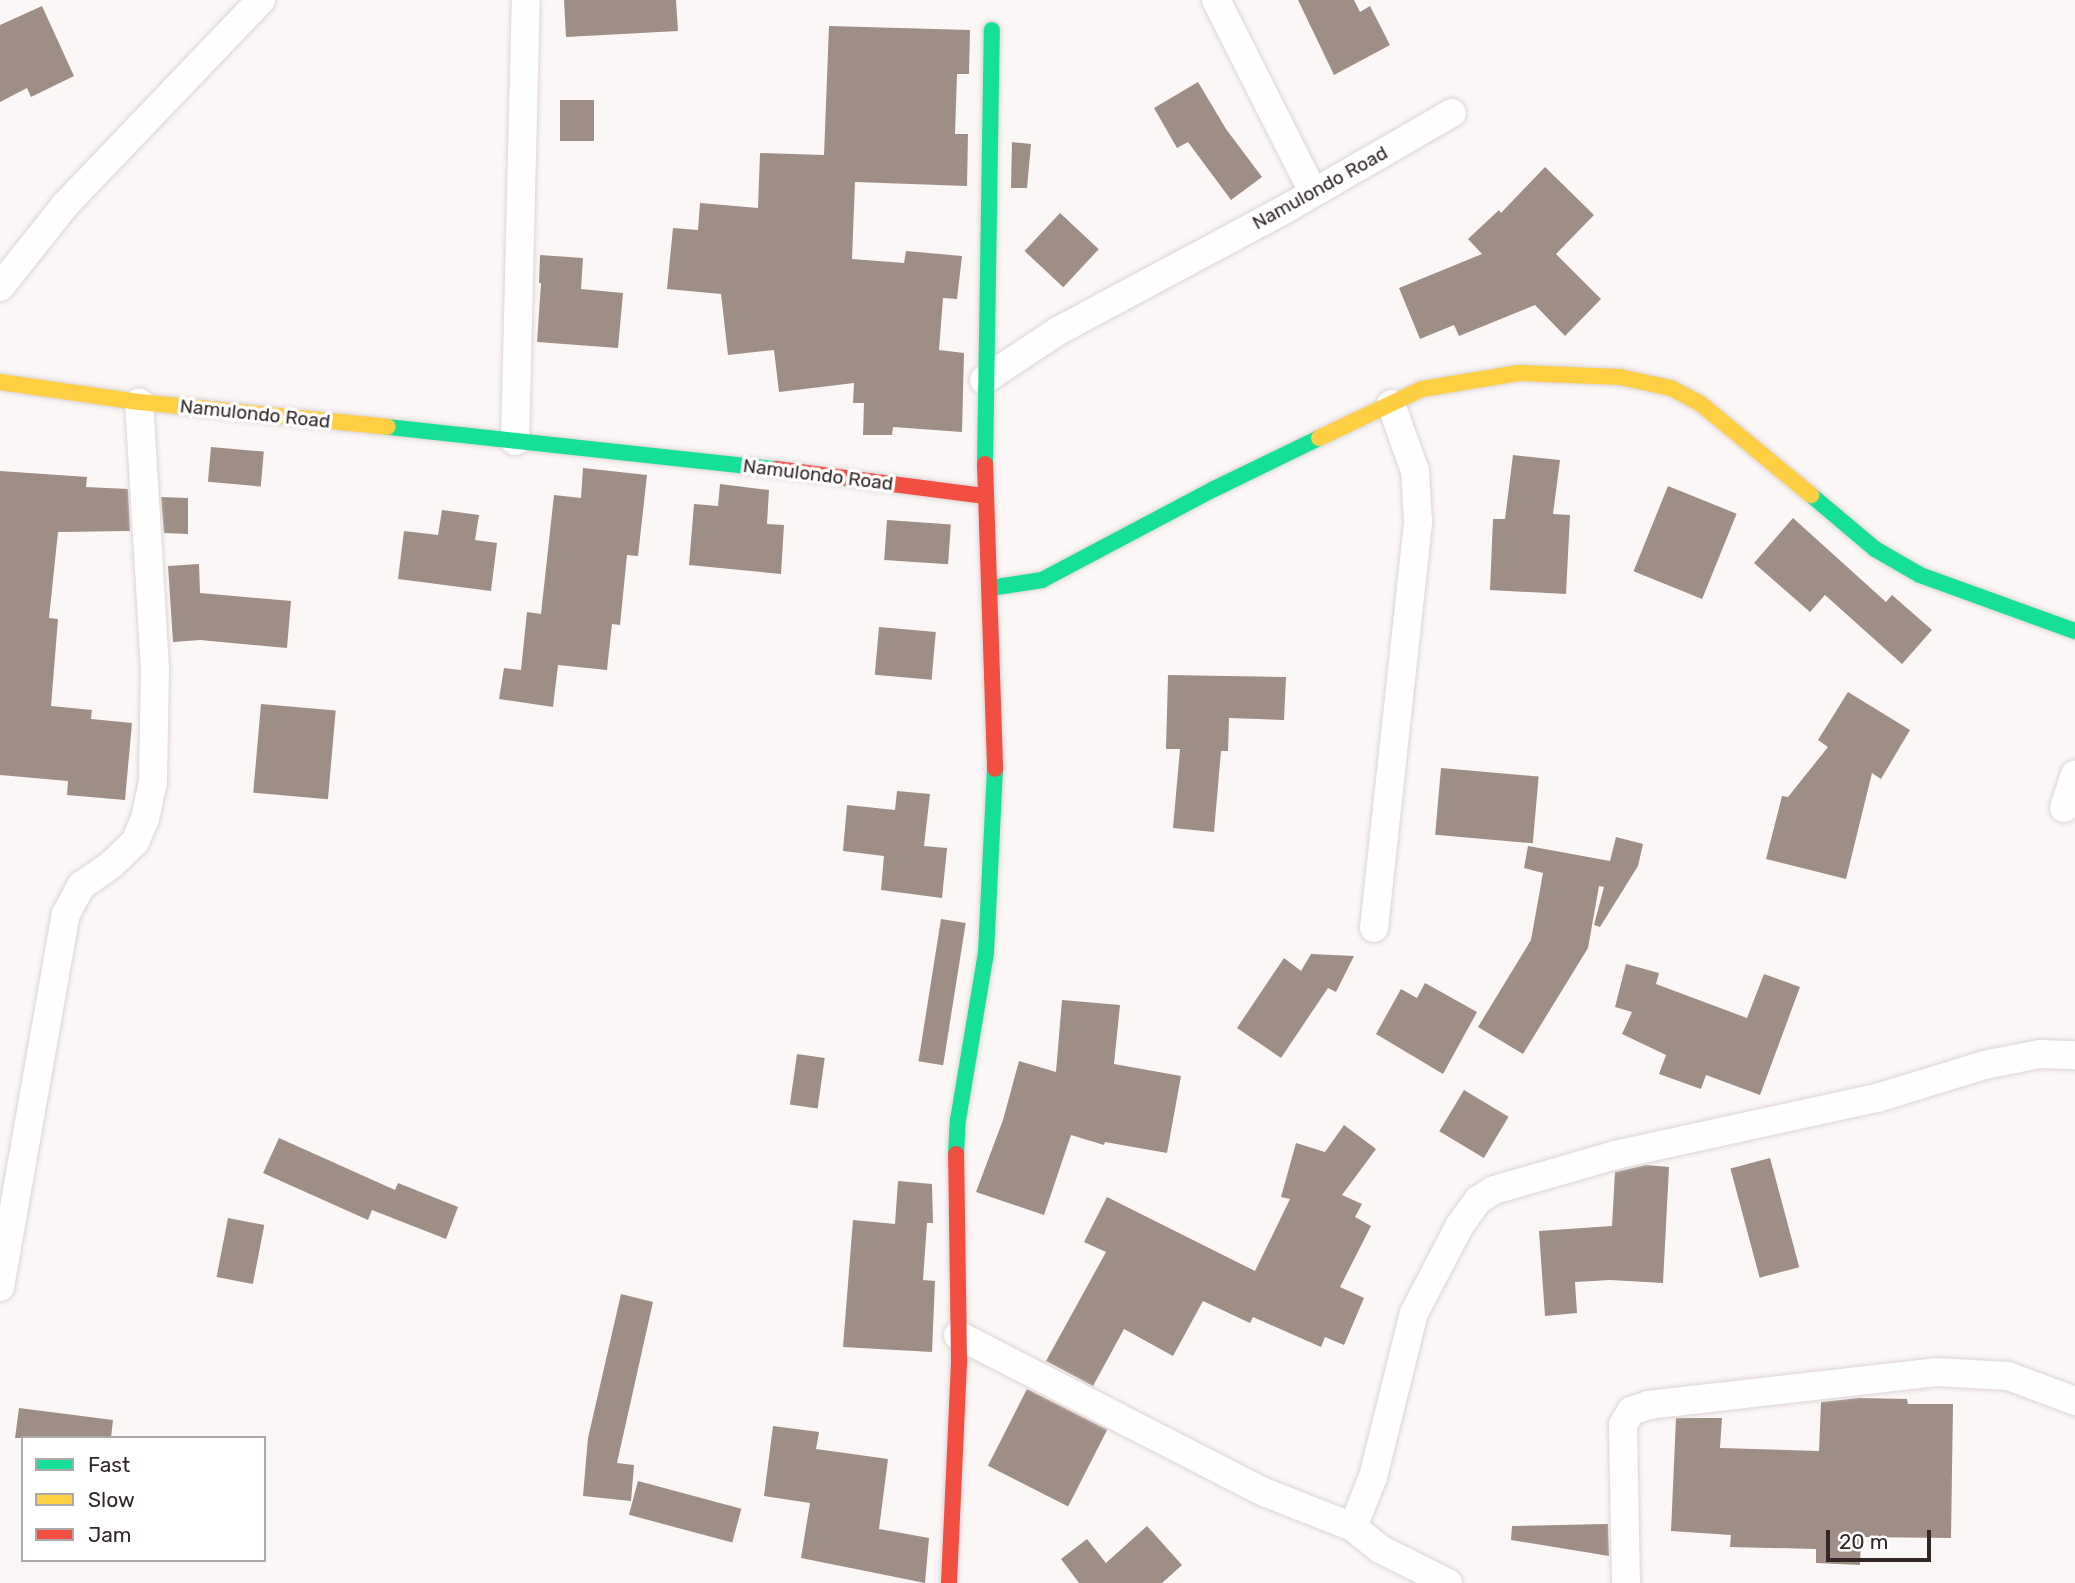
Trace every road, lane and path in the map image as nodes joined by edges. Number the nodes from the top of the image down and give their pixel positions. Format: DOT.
graph roads {
  1 [pos="261,0"];
  2 [pos="526,0"];
  3 [pos="1216,0"];
  4 [pos="992,30"];
  5 [pos="1452,113"];
  6 [pos="1313,192"];
  7 [pos="0,287"];
  8 [pos="984,380"];
  9 [pos="0,382"];
  10 [pos="139,402"];
  11 [pos="1391,404"];
  12 [pos="515,441"];
  13 [pos="985,496"];
  14 [pos="990,588"];
  15 [pos="2075,631"];
  16 [pos="2075,775"];
  17 [pos="2064,808"];
  18 [pos="1374,928"];
  19 [pos="2075,1055"];
  20 [pos="0,1287"];
  21 [pos="958,1335"];
  22 [pos="2075,1401"];
  23 [pos="1353,1527"];
  24 [pos="949,1583"];
  25 [pos="1448,1583"];
  26 [pos="1626,1583"];
  1 -- 7 [label="street"];
  2 -- 12 [label="street"];
  3 -- 6 [label="street"];
  4 -- 8 [label="street"];
  5 -- 6 [label="street, Namulondo Road"];
  6 -- 8 [label="street, Namulondo Road"];
  8 -- 13 [label="street"];
  9 -- 10 [label="street, Namulondo Road"];
  10 -- 12 [label="street, Namulondo Road"];
  10 -- 20 [label="street"];
  11 -- 14 [label="street"];
  11 -- 15 [label="street"];
  11 -- 18 [label="street"];
  12 -- 13 [label="street, Namulondo Road"];
  13 -- 14 [label="street"];
  14 -- 21 [label="street"];
  16 -- 17 [label="street"];
  19 -- 23 [label="street"];
  21 -- 23 [label="street"];
  21 -- 24 [label="street"];
  22 -- 26 [label="street"];
  23 -- 25 [label="street"];
}
